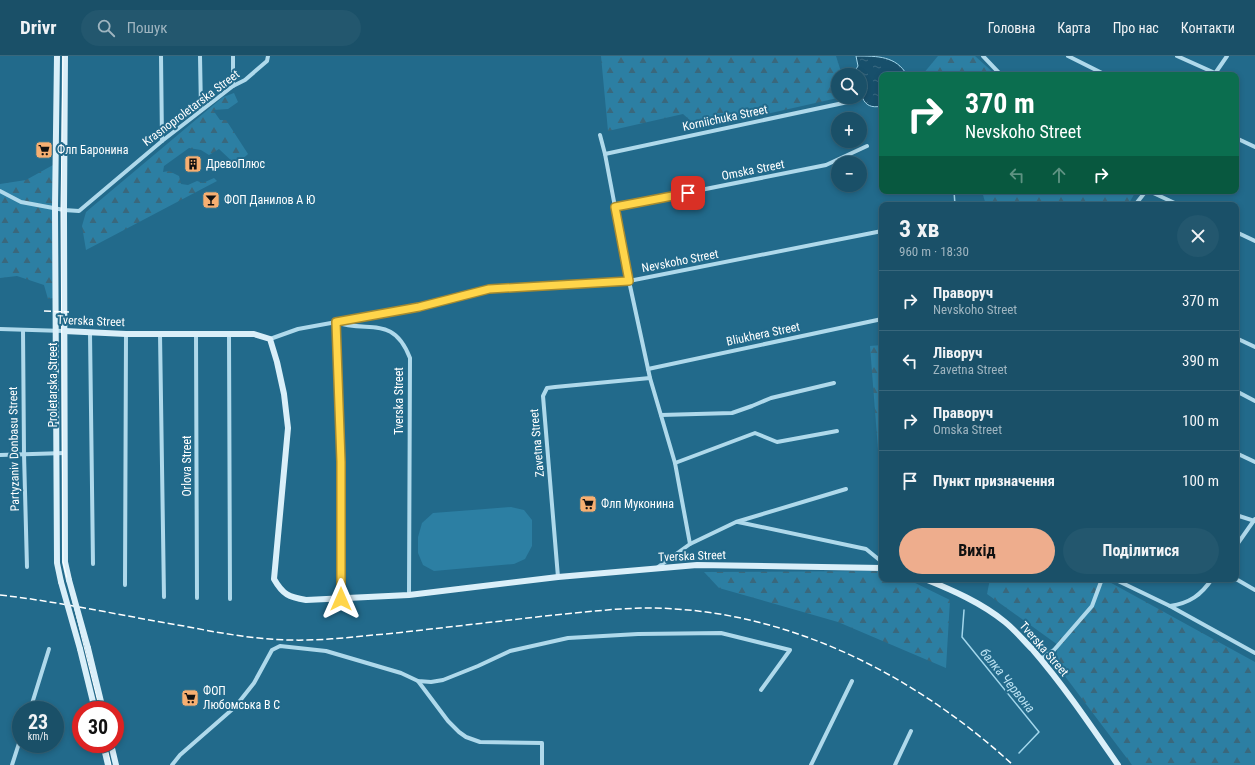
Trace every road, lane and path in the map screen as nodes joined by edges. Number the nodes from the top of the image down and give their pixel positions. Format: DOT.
graph roads {
  1 [pos="57,56"];
  2 [pos="65,56"];
  3 [pos="161,56"];
  4 [pos="200,56"];
  5 [pos="233,56"];
  6 [pos="268,56"];
  7 [pos="983,56"];
  8 [pos="1068,56"];
  9 [pos="1176,56"];
  10 [pos="1227,56"];
  11 [pos="998,72"];
  12 [pos="1100,72"];
  13 [pos="1210,72"];
  14 [pos="1215,72"];
  15 [pos="234,86"];
  16 [pos="839,104"];
  17 [pos="201,110"];
  18 [pos="600,135"];
  19 [pos="1239,139"];
  20 [pos="162,141"];
  21 [pos="1255,147"];
  22 [pos="863,148"];
  23 [pos="605,154"];
  24 [pos="0,191"];
  25 [pos="1144,194"];
  26 [pos="1155,194"];
  27 [pos="1137,202"];
  28 [pos="1173,202"];
  29 [pos="615,207"];
  30 [pos="55,208"];
  31 [pos="64,210"];
  32 [pos="879,232"];
  33 [pos="1239,233"];
  34 [pos="1255,241"];
  35 [pos="629,281"];
  36 [pos="879,320"];
  37 [pos="336,322"];
  38 [pos="0,329"];
  39 [pos="23,330"];
  40 [pos="56,331"];
  41 [pos="64,331"];
  42 [pos="90,333"];
  43 [pos="126,334"];
  44 [pos="160,334"];
  45 [pos="196,334"];
  46 [pos="229,335"];
  47 [pos="270,339"];
  48 [pos="1239,339"];
  49 [pos="1255,347"];
  50 [pos="648,369"];
  51 [pos="650,378"];
  52 [pos="834,383"];
  53 [pos="1239,393"];
  54 [pos="1255,401"];
  55 [pos="661,415"];
  56 [pos="837,431"];
  57 [pos="65,453"];
  58 [pos="24,454"];
  59 [pos="56,454"];
  60 [pos="1239,454"];
  61 [pos="0,455"];
  62 [pos="1255,462"];
  63 [pos="675,464"];
  64 [pos="846,489"];
  65 [pos="1239,516"];
  66 [pos="1255,520"];
  67 [pos="736,522"];
  68 [pos="1239,542"];
  69 [pos="690,544"];
  70 [pos="879,560"];
  71 [pos="93,564"];
  72 [pos="27,567"];
  73 [pos="658,568"];
  74 [pos="879,568"];
  75 [pos="558,577"];
  76 [pos="1239,581"];
  77 [pos="932,582"];
  78 [pos="1101,582"];
  79 [pos="1120,582"];
  80 [pos="1210,582"];
  81 [pos="124,585"];
  82 [pos="1255,590"];
  83 [pos="409,595"];
  84 [pos="164,597"];
  85 [pos="197,598"];
  86 [pos="230,599"];
  87 [pos="341,599"];
  88 [pos="1170,606"];
  89 [pos="49,649"];
  90 [pos="1255,653"];
  91 [pos="1040,659"];
  92 [pos="418,681"];
  93 [pos="852,681"];
  94 [pos="761,690"];
  95 [pos="33,701"];
  96 [pos="93,701"];
  97 [pos="101,701"];
  98 [pos="911,730"];
  99 [pos="16,753"];
  100 [pos="105,753"];
  101 [pos="113,753"];
  102 [pos="12,765"];
  103 [pos="108,765"];
  104 [pos="116,765"];
  105 [pos="172,765"];
  106 [pos="542,765"];
  107 [pos="811,765"];
  108 [pos="895,765"];
  109 [pos="1118,765"];
  1 -- 30 [label="main road, Proletarska Street"];
  2 -- 31 [label="main road, Proletarska Street"];
  3 -- 20 [label="street"];
  4 -- 17 [label="street"];
  5 -- 15 [label="street"];
  6 -- 15 [label="street, Krasnoproletarska Street"];
  7 -- 11 [label="street"];
  8 -- 12 [label="street"];
  9 -- 13 [label="street"];
  10 -- 14 [label="street"];
  15 -- 17 [label="street, Krasnoproletarska Street"];
  16 -- 23 [label="street, Korniichuka Street"];
  17 -- 20 [label="street, Krasnoproletarska Street"];
  18 -- 23 [label="street"];
  19 -- 21 [label="street"];
  20 -- 31 [label="street, Krasnoproletarska Street"];
  22 -- 29 [label="street, Omska Street"];
  23 -- 29 [label="street"];
  24 -- 30 [label="street, Krasnoproletarska Street"];
  25 -- 27 [label="street"];
  26 -- 28 [label="street"];
  29 -- 35 [label="street"];
  30 -- 31 [label="street, Krasnoproletarska Street"];
  30 -- 40 [label="main road, Proletarska Street"];
  31 -- 41 [label="main road, Proletarska Street"];
  32 -- 35 [label="street, Nevskoho Street"];
  33 -- 34 [label="street"];
  35 -- 37 [label="street, Nevskoho Street"];
  35 -- 50 [label="street"];
  36 -- 50 [label="street, Bliukhera Street"];
  37 -- 47 [label="street, Nevskoho Street"];
  37 -- 83 [label="street, Tverska Street"];
  37 -- 87 [label="street"];
  38 -- 39 [label="street, Tverska Street"];
  39 -- 40 [label="street, Tverska Street"];
  39 -- 58 [label="street, Partyzaniv Donbasu Street"];
  40 -- 41 [label="street, Tverska Street"];
  40 -- 59 [label="main road, Proletarska Street"];
  41 -- 42 [label="main road, Tverska Street"];
  41 -- 57 [label="main road, Proletarska Street"];
  42 -- 43 [label="main road, Tverska Street"];
  42 -- 71 [label="street"];
  43 -- 44 [label="main road, Tverska Street"];
  43 -- 81 [label="street"];
  44 -- 45 [label="main road, Tverska Street"];
  44 -- 84 [label="street, Orlova Street"];
  45 -- 46 [label="main road, Tverska Street"];
  45 -- 85 [label="street, Orlova Street"];
  46 -- 47 [label="main road, Tverska Street"];
  46 -- 86 [label="street"];
  47 -- 87 [label="main road, Tverska Street"];
  48 -- 49 [label="street"];
  50 -- 51 [label="street"];
  51 -- 55 [label="street"];
  51 -- 75 [label="street, Zavetna Street"];
  52 -- 55 [label="street"];
  53 -- 54 [label="street"];
  55 -- 63 [label="street"];
  56 -- 63 [label="street"];
  57 -- 59 [label="street"];
  57 -- 97 [label="main road, Proletarska Street, bridge"];
  58 -- 59 [label="street"];
  58 -- 61 [label="street"];
  58 -- 72 [label="street, Partyzaniv Donbasu Street"];
  59 -- 96 [label="main road, Proletarska Street, bridge"];
  60 -- 62 [label="street"];
  63 -- 69 [label="street"];
  64 -- 67 [label="street"];
  65 -- 66 [label="street"];
  66 -- 68 [label="street"];
  67 -- 69 [label="street"];
  67 -- 70 [label="street"];
  69 -- 73 [label="street"];
  73 -- 74 [label="main road, Tverska Street"];
  73 -- 75 [label="main road, Tverska Street"];
  75 -- 83 [label="main road, Tverska Street"];
  76 -- 82 [label="street"];
  77 -- 91 [label="main road, Tverska Street"];
  78 -- 91 [label="street"];
  79 -- 88 [label="street"];
  80 -- 88 [label="street"];
  83 -- 87 [label="main road, Tverska Street"];
  88 -- 90 [label="street"];
  89 -- 95 [label="street"];
  91 -- 109 [label="main road, Tverska Street"];
  92 -- 94 [label="street"];
  92 -- 105 [label="street"];
  92 -- 106 [label="street"];
  93 -- 107 [label="street"];
  98 -- 108 [label="street"];
  99 -- 102 [label="street"];
  100 -- 103 [label="main road"];
  101 -- 104 [label="main road"];
}
